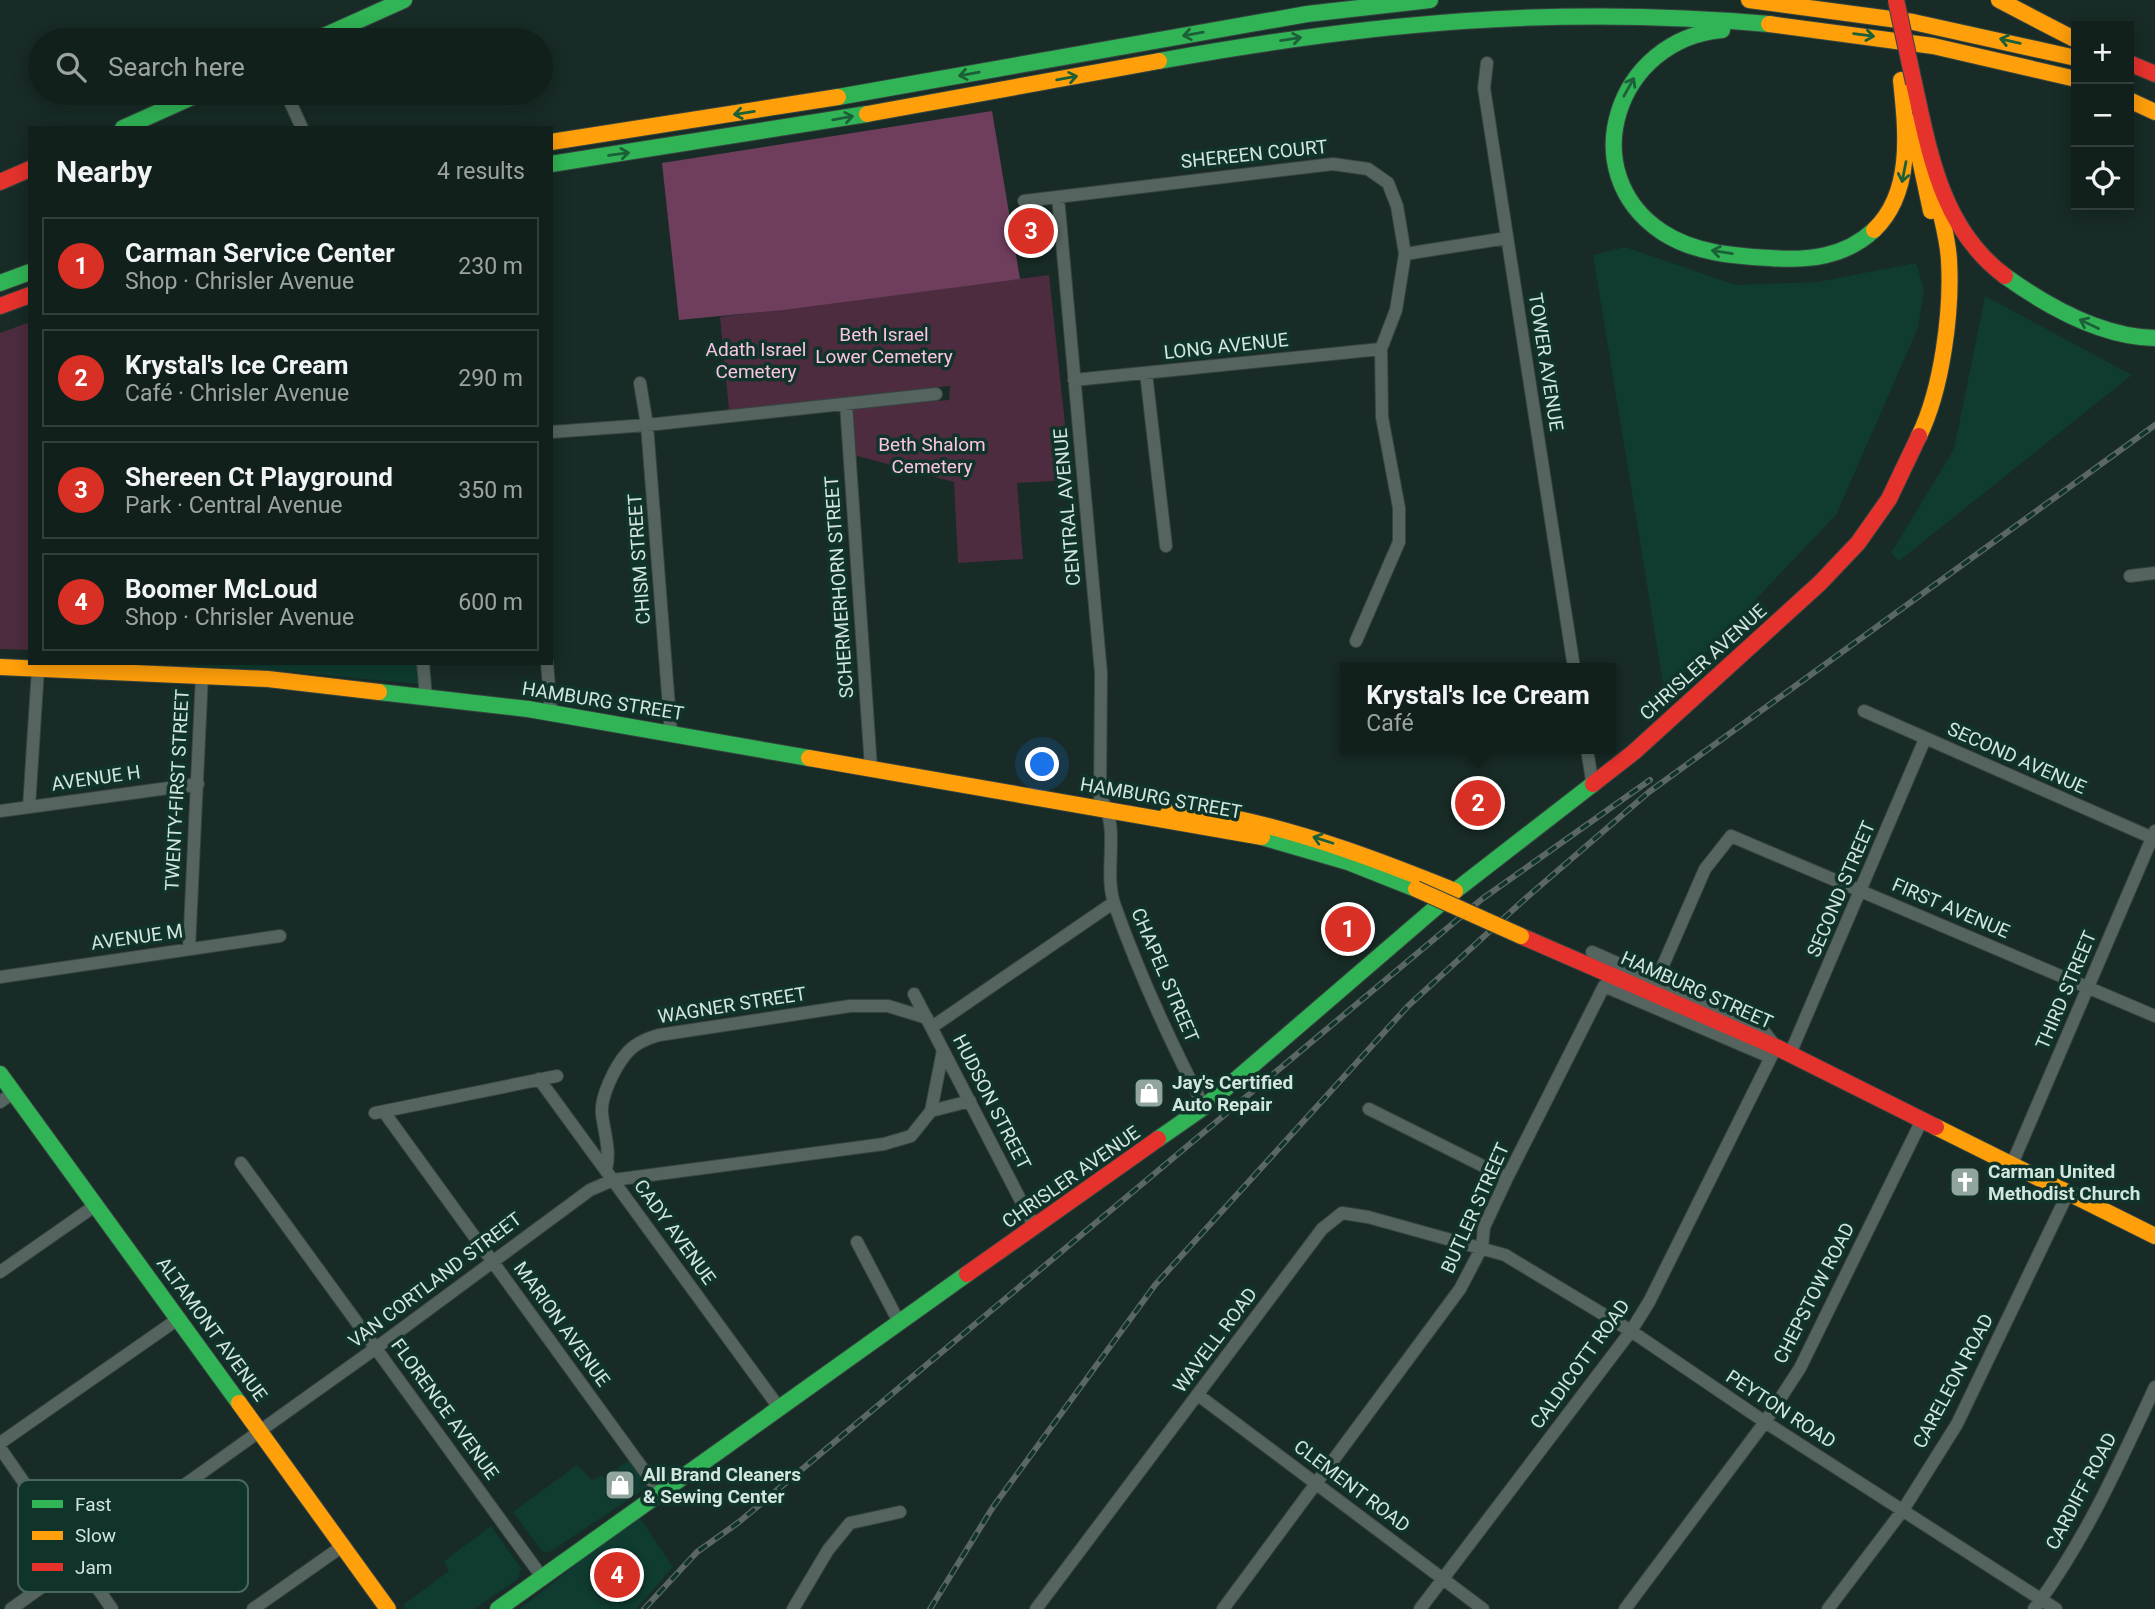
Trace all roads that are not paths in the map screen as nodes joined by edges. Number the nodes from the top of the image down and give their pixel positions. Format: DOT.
graph roads {
  1 [pos="404,0"];
  2 [pos="1430,0"];
  3 [pos="1749,0"];
  4 [pos="1882,0"];
  5 [pos="1896,0"];
  6 [pos="1999,0"];
  7 [pos="342,28"];
  8 [pos="1818,29"];
  9 [pos="2071,37"];
  10 [pos="2071,57"];
  11 [pos="1487,63"];
  12 [pos="2134,65"];
  13 [pos="2155,74"];
  14 [pos="2134,75"];
  15 [pos="2071,78"];
  16 [pos="2155,81"];
  17 [pos="1907,82"];
  18 [pos="2134,96"];
  19 [pos="2134,102"];
  20 [pos="2155,103"];
  21 [pos="174,105"];
  22 [pos="291,105"];
  23 [pos="2155,112"];
  24 [pos="1923,124"];
  25 [pos="127,126"];
  26 [pos="301,126"];
  27 [pos="553,142"];
  28 [pos="553,164"];
  29 [pos="28,170"];
  30 [pos="0,182"];
  31 [pos="1058,197"];
  32 [pos="1024,201"];
  33 [pos="1507,238"];
  34 [pos="1405,254"];
  35 [pos="28,273"];
  36 [pos="0,283"];
  37 [pos="28,296"];
  38 [pos="0,306"];
  39 [pos="1948,314"];
  40 [pos="2155,338"];
  41 [pos="1381,349"];
  42 [pos="1146,373"];
  43 [pos="1074,380"];
  44 [pos="640,383"];
  45 [pos="936,394"];
  46 [pos="846,404"];
  47 [pos="647,425"];
  48 [pos="553,432"];
  49 [pos="1166,546"];
  50 [pos="2155,573"];
  51 [pos="2130,576"];
  52 [pos="1356,641"];
  53 [pos="1573,663"];
  54 [pos="423,665"];
  55 [pos="547,665"];
  56 [pos="0,667"];
  57 [pos="150,668"];
  58 [pos="38,669"];
  59 [pos="202,675"];
  60 [pos="426,697"];
  61 [pos="1864,711"];
  62 [pos="551,712"];
  63 [pos="671,733"];
  64 [pos="1925,739"];
  65 [pos="1588,754"];
  66 [pos="871,768"];
  67 [pos="198,784"];
  68 [pos="1593,787"];
  69 [pos="29,807"];
  70 [pos="1110,810"];
  71 [pos="0,811"];
  72 [pos="1165,818"];
  73 [pos="2154,836"];
  74 [pos="1455,891"];
  75 [pos="1862,891"];
  76 [pos="1113,903"];
  77 [pos="281,936"];
  78 [pos="189,949"];
  79 [pos="1592,952"];
  80 [pos="0,977"];
  81 [pos="1657,979"];
  82 [pos="2088,988"];
  83 [pos="914,994"];
  84 [pos="2155,1016"];
  85 [pos="930,1023"];
  86 [pos="943,1050"];
  87 [pos="1779,1053"];
  88 [pos="0,1074"];
  89 [pos="557,1076"];
  90 [pos="538,1079"];
  91 [pos="7,1097"];
  92 [pos="970,1101"];
  93 [pos="1204,1107"];
  94 [pos="1369,1108"];
  95 [pos="931,1111"];
  96 [pos="1922,1120"];
  97 [pos="241,1163"];
  98 [pos="2012,1164"];
  99 [pos="610,1174"];
  100 [pos="1507,1178"];
  101 [pos="2068,1193"];
  102 [pos="96,1205"];
  103 [pos="1035,1228"];
  104 [pos="2155,1236"];
  105 [pos="857,1242"];
  106 [pos="1482,1247"];
  107 [pos="491,1262"];
  108 [pos="0,1272"];
  109 [pos="178,1319"];
  110 [pos="900,1324"];
  111 [pos="1631,1331"];
  112 [pos="376,1348"];
  113 [pos="2155,1387"];
  114 [pos="1198,1395"];
  115 [pos="780,1409"];
  116 [pos="1765,1422"];
  117 [pos="261,1432"];
  118 [pos="0,1443"];
  119 [pos="0,1448"];
  120 [pos="22,1480"];
  121 [pos="193,1480"];
  122 [pos="1319,1484"];
  123 [pos="659,1491"];
  124 [pos="1903,1510"];
  125 [pos="900,1512"];
  126 [pos="344,1545"];
  127 [pos="542,1577"];
  128 [pos="1442,1578"];
  129 [pos="35,1592"];
  130 [pos="100,1592"];
  131 [pos="2037,1605"];
  132 [pos="11,1609"];
  133 [pos="112,1609"];
  134 [pos="253,1609"];
  135 [pos="388,1609"];
  136 [pos="498,1609"];
  137 [pos="793,1609"];
  138 [pos="1036,1609"];
  139 [pos="1223,1609"];
  140 [pos="1420,1609"];
  141 [pos="1483,1609"];
  142 [pos="1625,1609"];
  143 [pos="1828,1609"];
  144 [pos="2056,1609"];
  1 -- 7 [label="main road"];
  2 -- 27 [label="main road, one-way"];
  10 -- 3 [label="main road, one-way"];
  4 -- 17 [label="main road"];
  5 -- 17 [label="main road, bridge"];
  6 -- 9 [label="main road"];
  8 -- 15 [label="main road, one-way"];
  17 -- 8 [label="main road, one-way"];
  28 -- 8 [label="main road, one-way"];
  11 -- 33 [label="street, TOWER AVENUE"];
  12 -- 13 [label="main road"];
  14 -- 16 [label="main road"];
  17 -- 24 [label="main road"];
  17 -- 39 [label="main road, CHRISLER AVENUE"];
  18 -- 20 [label="main road"];
  19 -- 23 [label="main road"];
  21 -- 25 [label="main road"];
  22 -- 26 [label="street"];
  24 -- 39 [label="main road, CHRISLER AVENUE"];
  40 -- 24 [label="main road, one-way"];
  29 -- 30 [label="main road"];
  31 -- 32 [label="street, SHEREEN COURT"];
  31 -- 34 [label="street, SHEREEN COURT"];
  31 -- 43 [label="street, CENTRAL AVENUE"];
  33 -- 34 [label="street"];
  33 -- 53 [label="street, TOWER AVENUE"];
  34 -- 41 [label="street, SHEREEN COURT"];
  35 -- 36 [label="main road"];
  37 -- 38 [label="main road"];
  39 -- 68 [label="main road, CHRISLER AVENUE"];
  41 -- 42 [label="street, LONG AVENUE"];
  41 -- 52 [label="street, SHEREEN COURT"];
  42 -- 43 [label="street, LONG AVENUE"];
  42 -- 49 [label="street"];
  43 -- 70 [label="street, CENTRAL AVENUE"];
  44 -- 47 [label="street, CHISM STREET"];
  45 -- 46 [label="street"];
  46 -- 47 [label="street"];
  46 -- 66 [label="street, SCHERMERHORN STREET"];
  47 -- 48 [label="street"];
  47 -- 63 [label="street, CHISM STREET"];
  50 -- 51 [label="street"];
  54 -- 60 [label="street"];
  55 -- 62 [label="street"];
  56 -- 58 [label="main road, HAMBURG STREET"];
  57 -- 58 [label="main road, HAMBURG STREET"];
  57 -- 59 [label="main road, HAMBURG STREET"];
  58 -- 69 [label="street"];
  59 -- 60 [label="main road, HAMBURG STREET"];
  59 -- 67 [label="street, TWENTY-FIRST STREET"];
  60 -- 62 [label="main road, HAMBURG STREET"];
  61 -- 64 [label="street, SECOND AVENUE"];
  62 -- 63 [label="main road, HAMBURG STREET"];
  63 -- 66 [label="main road, HAMBURG STREET"];
  64 -- 73 [label="street, SECOND AVENUE"];
  64 -- 75 [label="street, SECOND STREET"];
  65 -- 68 [label="street"];
  66 -- 70 [label="main road, HAMBURG STREET"];
  67 -- 69 [label="street, AVENUE H"];
  67 -- 78 [label="street, TWENTY-FIRST STREET"];
  68 -- 74 [label="main road, CHRISLER AVENUE"];
  69 -- 71 [label="street, AVENUE H"];
  70 -- 72 [label="main road, HAMBURG STREET"];
  70 -- 76 [label="street, CHAPEL STREET"];
  74 -- 72 [label="main road, one-way"];
  72 -- 87 [label="main road, HAMBURG STREET, bridge"];
  73 -- 82 [label="street, THIRD STREET"];
  74 -- 93 [label="main road, CHRISLER AVENUE"];
  75 -- 81 [label="street, FIRST AVENUE"];
  75 -- 82 [label="street, FIRST AVENUE"];
  75 -- 87 [label="street, SECOND STREET"];
  76 -- 85 [label="street"];
  76 -- 93 [label="street, CHAPEL STREET"];
  77 -- 78 [label="street, AVENUE M"];
  78 -- 80 [label="street, AVENUE M"];
  79 -- 81 [label="street"];
  81 -- 87 [label="street"];
  82 -- 84 [label="street, FIRST AVENUE"];
  82 -- 98 [label="street, THIRD STREET"];
  83 -- 85 [label="street, HUDSON STREET"];
  85 -- 86 [label="street, HUDSON STREET"];
  85 -- 99 [label="street, WAGNER STREET"];
  86 -- 92 [label="street, HUDSON STREET"];
  86 -- 95 [label="street"];
  87 -- 96 [label="main road, HAMBURG STREET"];
  87 -- 100 [label="street, BUTLER STREET"];
  87 -- 111 [label="street, CALDICOTT ROAD"];
  88 -- 91 [label="main road, ALTAMONT AVENUE"];
  89 -- 90 [label="street"];
  90 -- 99 [label="street, CADY AVENUE"];
  90 -- 107 [label="street, MARION AVENUE"];
  91 -- 102 [label="main road, ALTAMONT AVENUE"];
  92 -- 95 [label="street"];
  92 -- 103 [label="street, HUDSON STREET"];
  93 -- 103 [label="main road, CHRISLER AVENUE"];
  94 -- 100 [label="street"];
  95 -- 99 [label="street, VAN CORTLAND STREET"];
  96 -- 98 [label="main road, HAMBURG STREET"];
  96 -- 116 [label="street, CHEPSTOW ROAD"];
  97 -- 112 [label="street, FLORENCE AVENUE"];
  98 -- 101 [label="main road, HAMBURG STREET"];
  99 -- 107 [label="street, VAN CORTLAND STREET"];
  99 -- 115 [label="street, CADY AVENUE"];
  100 -- 106 [label="street, BUTLER STREET"];
  101 -- 104 [label="main road, HAMBURG STREET"];
  101 -- 124 [label="street, CARELEON ROAD"];
  102 -- 108 [label="street"];
  102 -- 109 [label="main road, ALTAMONT AVENUE"];
  103 -- 110 [label="main road, CHRISLER AVENUE"];
  105 -- 110 [label="street"];
  106 -- 111 [label="street, PEYTON ROAD"];
  106 -- 114 [label="street, WAVELL ROAD"];
  106 -- 122 [label="street, BUTLER STREET"];
  107 -- 112 [label="street, VAN CORTLAND STREET"];
  107 -- 123 [label="street, MARION AVENUE"];
  109 -- 117 [label="main road, ALTAMONT AVENUE"];
  109 -- 118 [label="street"];
  110 -- 115 [label="main road, CHRISLER AVENUE"];
  111 -- 116 [label="street, PEYTON ROAD"];
  111 -- 128 [label="street, CALDICOTT ROAD"];
  112 -- 117 [label="street, VAN CORTLAND STREET"];
  112 -- 127 [label="street, FLORENCE AVENUE"];
  113 -- 131 [label="street, CARDIFF ROAD"];
  114 -- 122 [label="street, CLEMENT ROAD"];
  114 -- 138 [label="street, WAVELL ROAD"];
  115 -- 123 [label="main road, CHRISLER AVENUE"];
  116 -- 124 [label="street, PEYTON ROAD"];
  116 -- 142 [label="street, CHEPSTOW ROAD"];
  117 -- 121 [label="street, VAN CORTLAND STREET"];
  117 -- 126 [label="main road, ALTAMONT AVENUE"];
  119 -- 120 [label="street"];
  122 -- 128 [label="street, CLEMENT ROAD"];
  122 -- 139 [label="street, BUTLER STREET"];
  123 -- 127 [label="main road, CHRISLER AVENUE"];
  124 -- 131 [label="street, PEYTON ROAD"];
  124 -- 143 [label="street, CARELEON ROAD"];
  125 -- 137 [label="street"];
  126 -- 134 [label="street"];
  126 -- 135 [label="main road, ALTAMONT AVENUE"];
  127 -- 136 [label="main road, CHRISLER AVENUE"];
  128 -- 140 [label="street, CALDICOTT ROAD"];
  128 -- 141 [label="street, CLEMENT ROAD"];
  129 -- 132 [label="street, VAN CORTLAND STREET"];
  130 -- 133 [label="street"];
  131 -- 144 [label="street, PEYTON ROAD"];
}
